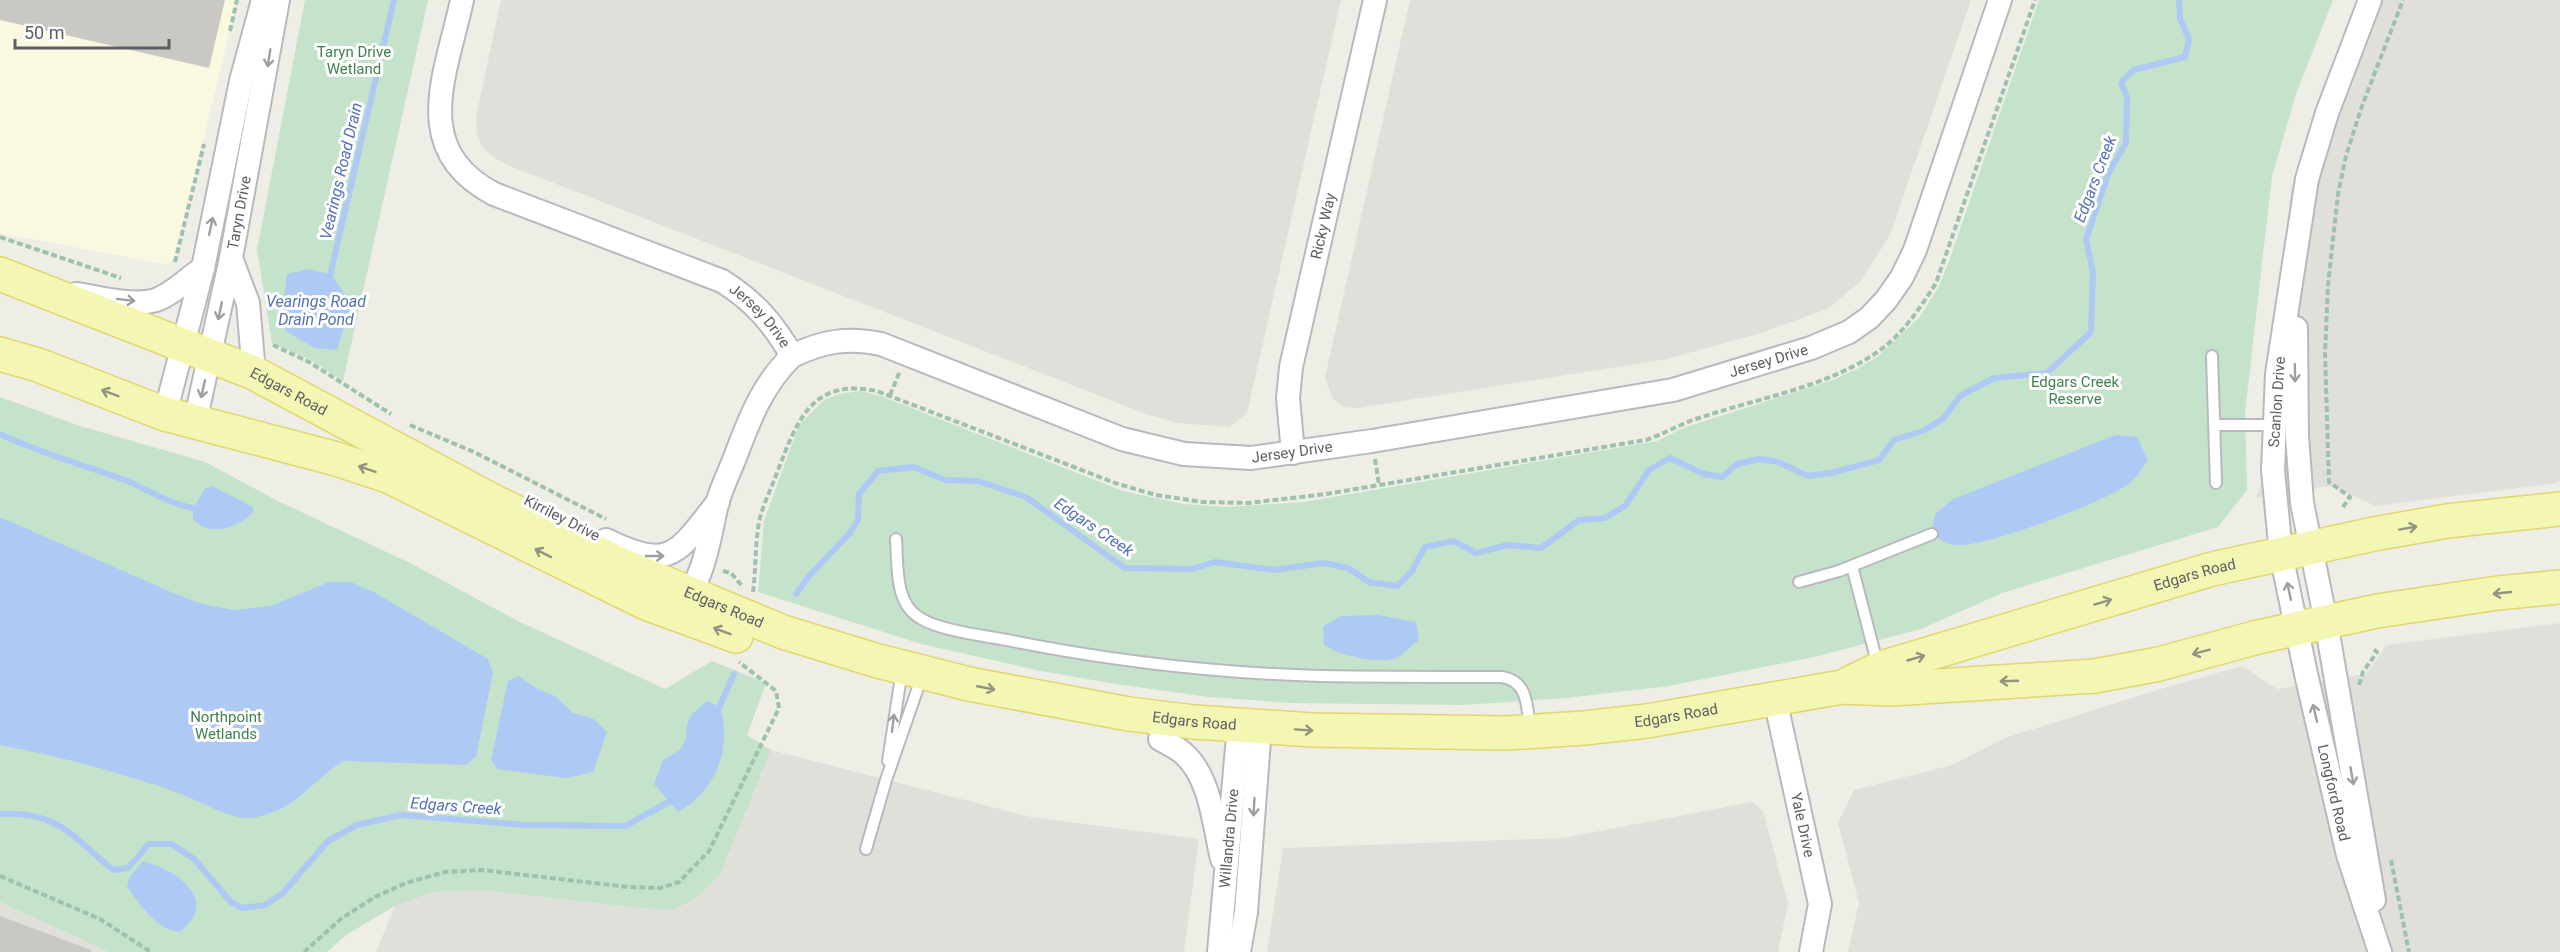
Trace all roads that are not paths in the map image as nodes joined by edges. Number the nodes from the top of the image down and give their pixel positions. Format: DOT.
graph roads {
  1 [pos="263,0"];
  2 [pos="278,0"];
  3 [pos="462,0"];
  4 [pos="1375,0"];
  5 [pos="2000,0"];
  6 [pos="2370,0"];
  7 [pos="2297,251"];
  8 [pos="231,258"];
  9 [pos="203,268"];
  10 [pos="0,274"];
  11 [pos="47,290"];
  12 [pos="197,350"];
  13 [pos="0,354"];
  14 [pos="792,356"];
  15 [pos="2212,356"];
  16 [pos="254,373"];
  17 [pos="180,418"];
  18 [pos="2214,425"];
  19 [pos="2273,425"];
  20 [pos="396,428"];
  21 [pos="1293,453"];
  22 [pos="2216,483"];
  23 [pos="718,502"];
  24 [pos="2557,508"];
  25 [pos="1932,534"];
  26 [pos="896,539"];
  27 [pos="2296,551"];
  28 [pos="1852,566"];
  29 [pos="1799,582"];
  30 [pos="2560,587"];
  31 [pos="681,603"];
  32 [pos="2312,625"];
  33 [pos="1879,669"];
  34 [pos="910,679"];
  35 [pos="1842,687"];
  36 [pos="1775,699"];
  37 [pos="1519,733"];
  38 [pos="1248,737"];
  39 [pos="1160,739"];
  40 [pos="886,780"];
  41 [pos="866,849"];
  42 [pos="1226,878"];
  43 [pos="1219,952"];
  44 [pos="1239,952"];
  45 [pos="1811,952"];
  46 [pos="2382,952"];
  9 -- 1 [label="street, Taryn Drive, one-way"];
  2 -- 8 [label="street, Taryn Drive, one-way"];
  3 -- 14 [label="street, Jersey Drive"];
  4 -- 21 [label="street, Ricky Way"];
  5 -- 21 [label="street, Jersey Drive"];
  6 -- 7 [label="street, Scanlon Drive"];
  7 -- 19 [label="street, Scanlon Drive"];
  7 -- 27 [label="street, Scanlon Drive, one-way"];
  8 -- 12 [label="street, Taryn Drive, one-way"];
  8 -- 16 [label="street"];
  11 -- 9 [label="street, one-way"];
  9 -- 12 [label="street, Taryn Drive"];
  10 -- 11 [label="main road, Edgars Road"];
  11 -- 12 [label="main road, Edgars Road"];
  12 -- 16 [label="main road, Edgars Road"];
  12 -- 17 [label="street, Taryn Drive"];
  12 -- 17 [label="street, Taryn Drive, one-way"];
  17 -- 13 [label="main road, Edgars Road, one-way"];
  14 -- 21 [label="street, Jersey Drive"];
  14 -- 23 [label="street, Kirriley Drive"];
  15 -- 18 [label="lane"];
  16 -- 20 [label="main road, Edgars Road"];
  31 -- 17 [label="main road, Edgars Road, one-way"];
  18 -- 19 [label="lane"];
  18 -- 22 [label="lane"];
  19 -- 27 [label="street, Scanlon Drive"];
  20 -- 23 [label="street, Kirriley Drive, one-way"];
  20 -- 31 [label="main road, Edgars Road"];
  23 -- 31 [label="street, Kirriley Drive"];
  27 -- 24 [label="main road, Edgars Road, one-way"];
  25 -- 28 [label="lane"];
  26 -- 37 [label="lane"];
  27 -- 32 [label="street"];
  32 -- 27 [label="street, one-way"];
  33 -- 27 [label="main road, Edgars Road, one-way"];
  28 -- 29 [label="lane"];
  28 -- 33 [label="lane"];
  30 -- 32 [label="main road, Edgars Road, one-way"];
  34 -- 31 [label="main road, Edgars Road, one-way"];
  31 -- 34 [label="main road, Edgars Road"];
  32 -- 35 [label="main road, Edgars Road, one-way"];
  32 -- 46 [label="street, Longford Road"];
  33 -- 35 [label="main road, Edgars Road"];
  34 -- 38 [label="main road, Edgars Road, one-way"];
  34 -- 39 [label="main road, Edgars Road"];
  40 -- 34 [label="lane, one-way"];
  34 -- 40 [label="lane"];
  35 -- 36 [label="main road, Edgars Road"];
  36 -- 37 [label="main road, Edgars Road"];
  36 -- 45 [label="street, Yale Drive"];
  37 -- 38 [label="main road, Edgars Road"];
  38 -- 39 [label="main road, Edgars Road"];
  38 -- 42 [label="street, Willandra Drive"];
  38 -- 44 [label="street, Willandra Drive, one-way"];
  39 -- 42 [label="street"];
  40 -- 41 [label="lane"];
  42 -- 43 [label="street, Willandra Drive"];
}
